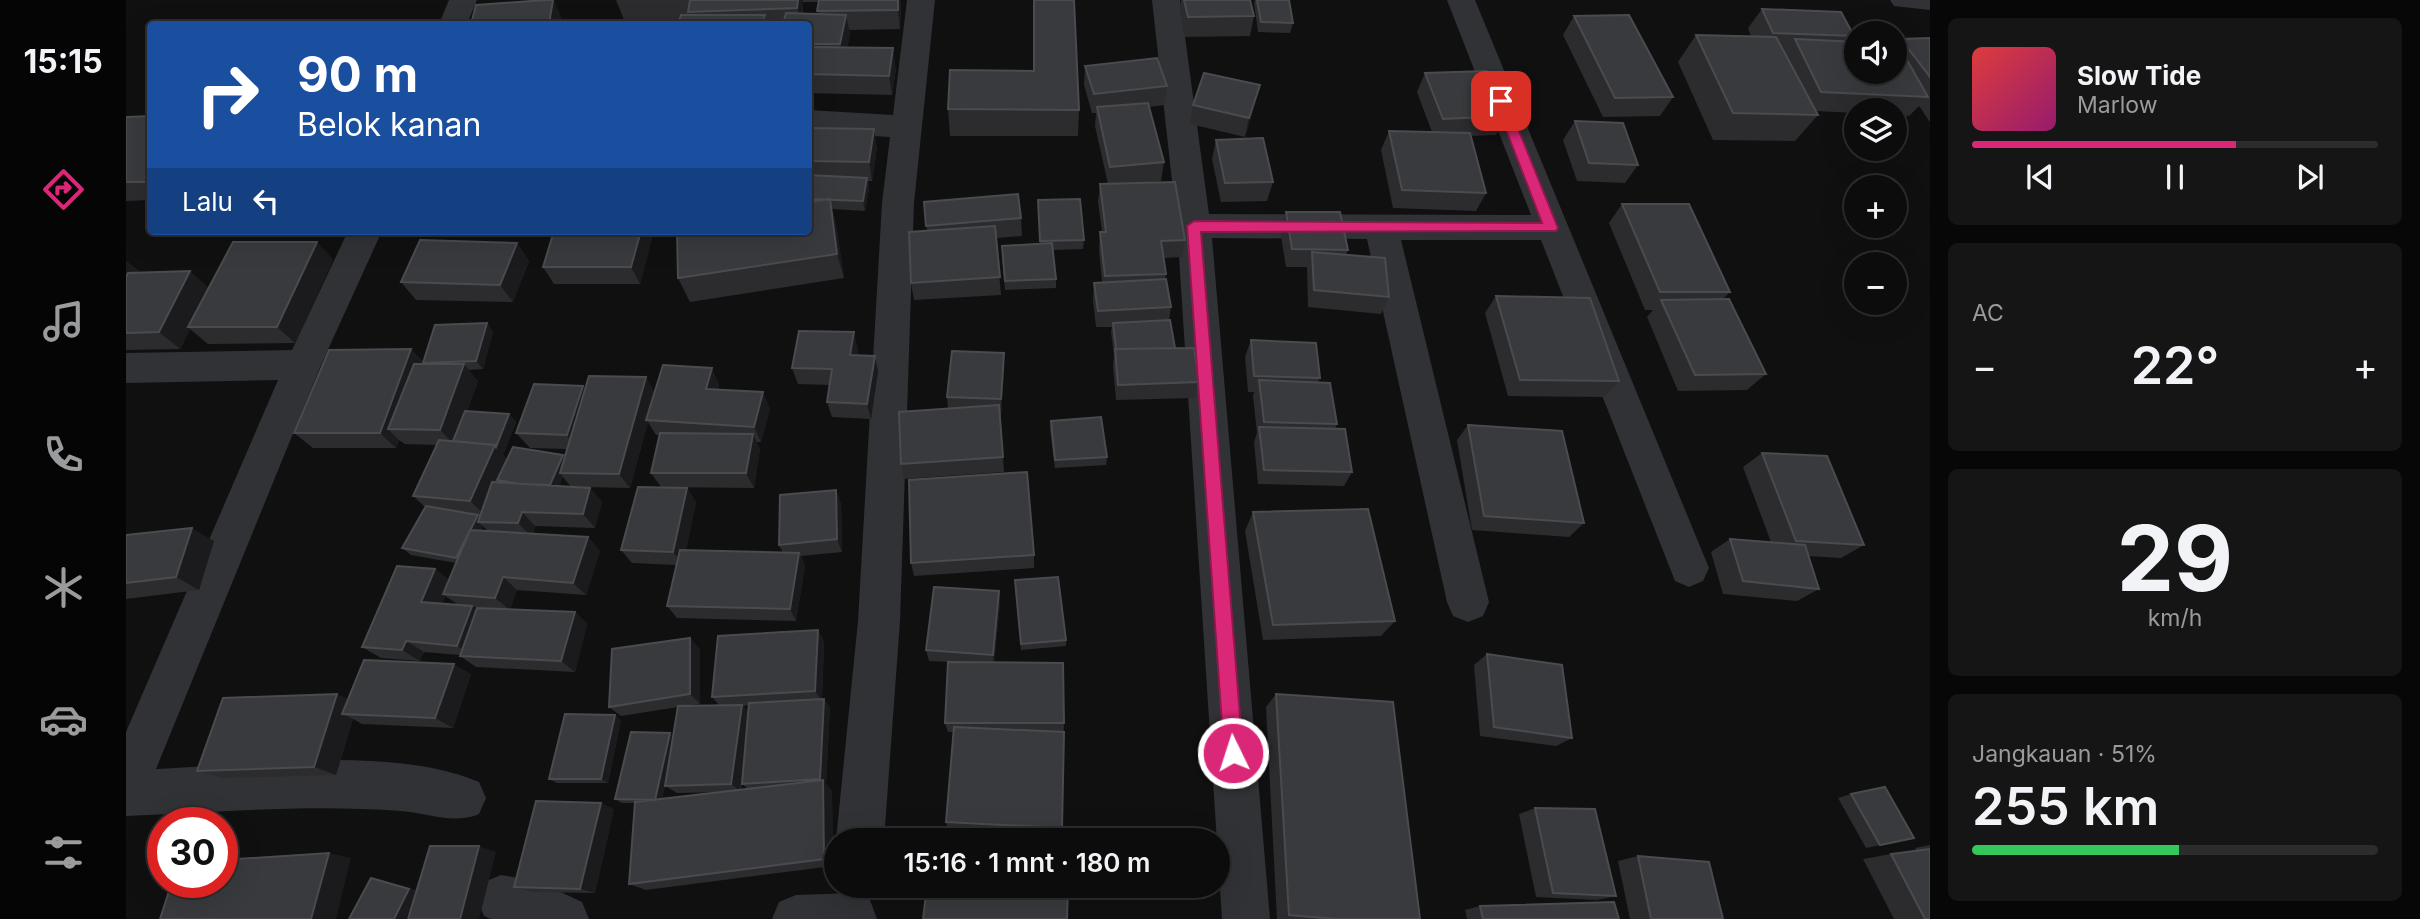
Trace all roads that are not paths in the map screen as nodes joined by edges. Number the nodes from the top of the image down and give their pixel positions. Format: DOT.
graph roads {
  1 [pos="463,0"];
  2 [pos="921,0"];
  3 [pos="1166,0"];
  4 [pos="1461,0"];
  5 [pos="1903,0"];
  6 [pos="1930,1"];
  7 [pos="454,21"];
  8 [pos="812,121"];
  9 [pos="906,127"];
  10 [pos="1194,226"];
  11 [pos="1381,227"];
  12 [pos="1551,228"];
  13 [pos="363,235"];
  14 [pos="303,365"];
  15 [pos="126,368"];
  16 [pos="1689,568"];
  17 [pos="1468,602"];
  18 [pos="126,786"];
  19 [pos="126,793"];
  20 [pos="463,798"];
  21 [pos="861,828"];
  22 [pos="501,899"];
  23 [pos="854,907"];
  24 [pos="565,919"];
  25 [pos="796,919"];
  26 [pos="1246,919"];
  1 -- 7 [label="street"];
  2 -- 9 [label="street"];
  3 -- 10 [label="street"];
  4 -- 12 [label="street"];
  5 -- 6 [label="street"];
  8 -- 9 [label="street"];
  9 -- 21 [label="street"];
  10 -- 11 [label="street"];
  10 -- 26 [label="street"];
  11 -- 12 [label="street"];
  11 -- 17 [label="street"];
  12 -- 16 [label="street"];
  13 -- 14 [label="street"];
  14 -- 15 [label="street"];
  14 -- 18 [label="street"];
  19 -- 20 [label="street"];
  22 -- 24 [label="street"];
  23 -- 25 [label="street"];
}
